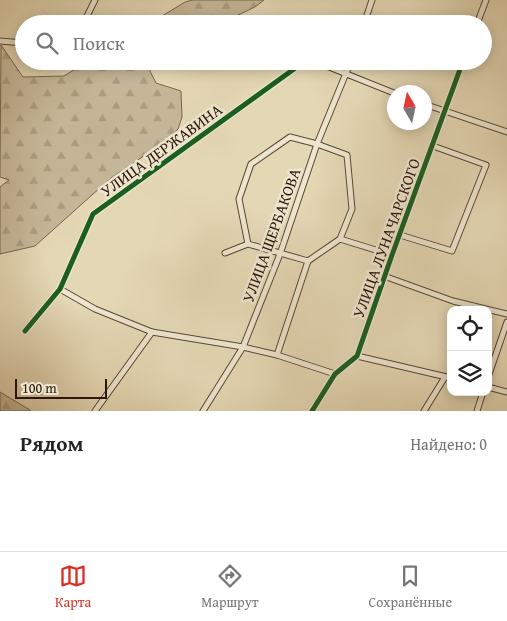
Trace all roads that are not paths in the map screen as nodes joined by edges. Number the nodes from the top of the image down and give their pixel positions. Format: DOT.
graph roads {
  1 [pos="95,0"];
  2 [pos="372,0"];
  3 [pos="486,0"];
  4 [pos="88,15"];
  5 [pos="367,15"];
  6 [pos="480,15"];
  7 [pos="0,40"];
  8 [pos="15,42"];
  9 [pos="293,70"];
  10 [pos="335,70"];
  11 [pos="347,70"];
  12 [pos="460,70"];
  13 [pos="346,75"];
  14 [pos="387,90"];
  15 [pos="432,107"];
  16 [pos="445,111"];
  17 [pos="506,130"];
  18 [pos="317,144"];
  19 [pos="433,146"];
  20 [pos="400,235"];
  21 [pos="340,239"];
  22 [pos="248,244"];
  23 [pos="225,253"];
  24 [pos="280,254"];
  25 [pos="392,255"];
  26 [pos="308,261"];
  27 [pos="384,276"];
  28 [pos="60,289"];
  29 [pos="507,314"];
  30 [pos="507,322"];
  31 [pos="25,331"];
  32 [pos="152,332"];
  33 [pos="243,346"];
  34 [pos="277,355"];
  35 [pos="357,356"];
  36 [pos="492,366"];
  37 [pos="335,374"];
  38 [pos="447,377"];
  39 [pos="447,378"];
  40 [pos="492,387"];
  41 [pos="507,392"];
  42 [pos="482,396"];
  43 [pos="95,411"];
  44 [pos="203,411"];
  45 [pos="312,411"];
  46 [pos="424,411"];
  47 [pos="477,411"];
  1 -- 4 [label="street"];
  2 -- 5 [label="street"];
  3 -- 6 [label="street"];
  7 -- 8 [label="street"];
  9 -- 28 [label="street, УЛИЦА ДЕРЖАВИНА"];
  10 -- 13 [label="street"];
  11 -- 13 [label="street, УЛИЦА ЩЕРБАКОВА"];
  12 -- 16 [label="street, УЛИЦА ЛУНАЧАРСКОГО"];
  13 -- 14 [label="street"];
  13 -- 18 [label="street, УЛИЦА ЩЕРБАКОВА"];
  15 -- 16 [label="street"];
  16 -- 17 [label="street"];
  16 -- 19 [label="street, УЛИЦА ЛУНАЧАРСКОГО"];
  18 -- 21 [label="street"];
  18 -- 22 [label="street"];
  18 -- 24 [label="street, УЛИЦА ЩЕРБАКОВА"];
  19 -- 20 [label="street, УЛИЦА ЛУНАЧАРСКОГО"];
  19 -- 20 [label="street"];
  20 -- 25 [label="street, УЛИЦА ЛУНАЧАРСКОГО"];
  21 -- 25 [label="street"];
  21 -- 26 [label="street"];
  22 -- 23 [label="street"];
  22 -- 24 [label="street"];
  24 -- 26 [label="street"];
  24 -- 33 [label="street, УЛИЦА ЩЕРБАКОВА"];
  25 -- 27 [label="street, УЛИЦА ЛУНАЧАРСКОГО"];
  26 -- 34 [label="street"];
  27 -- 29 [label="street"];
  27 -- 35 [label="street, УЛИЦА ЛУНАЧАРСКОГО"];
  28 -- 31 [label="street, УЛИЦА ДЕРЖАВИНА"];
  28 -- 32 [label="street"];
  30 -- 36 [label="street"];
  32 -- 33 [label="street"];
  32 -- 43 [label="street"];
  33 -- 34 [label="street"];
  33 -- 44 [label="street, УЛИЦА ЩЕРБАКОВА"];
  34 -- 37 [label="street"];
  35 -- 37 [label="street"];
  35 -- 38 [label="street"];
  37 -- 45 [label="street"];
  39 -- 46 [label="street"];
  40 -- 41 [label="street"];
  42 -- 47 [label="street"];
}
